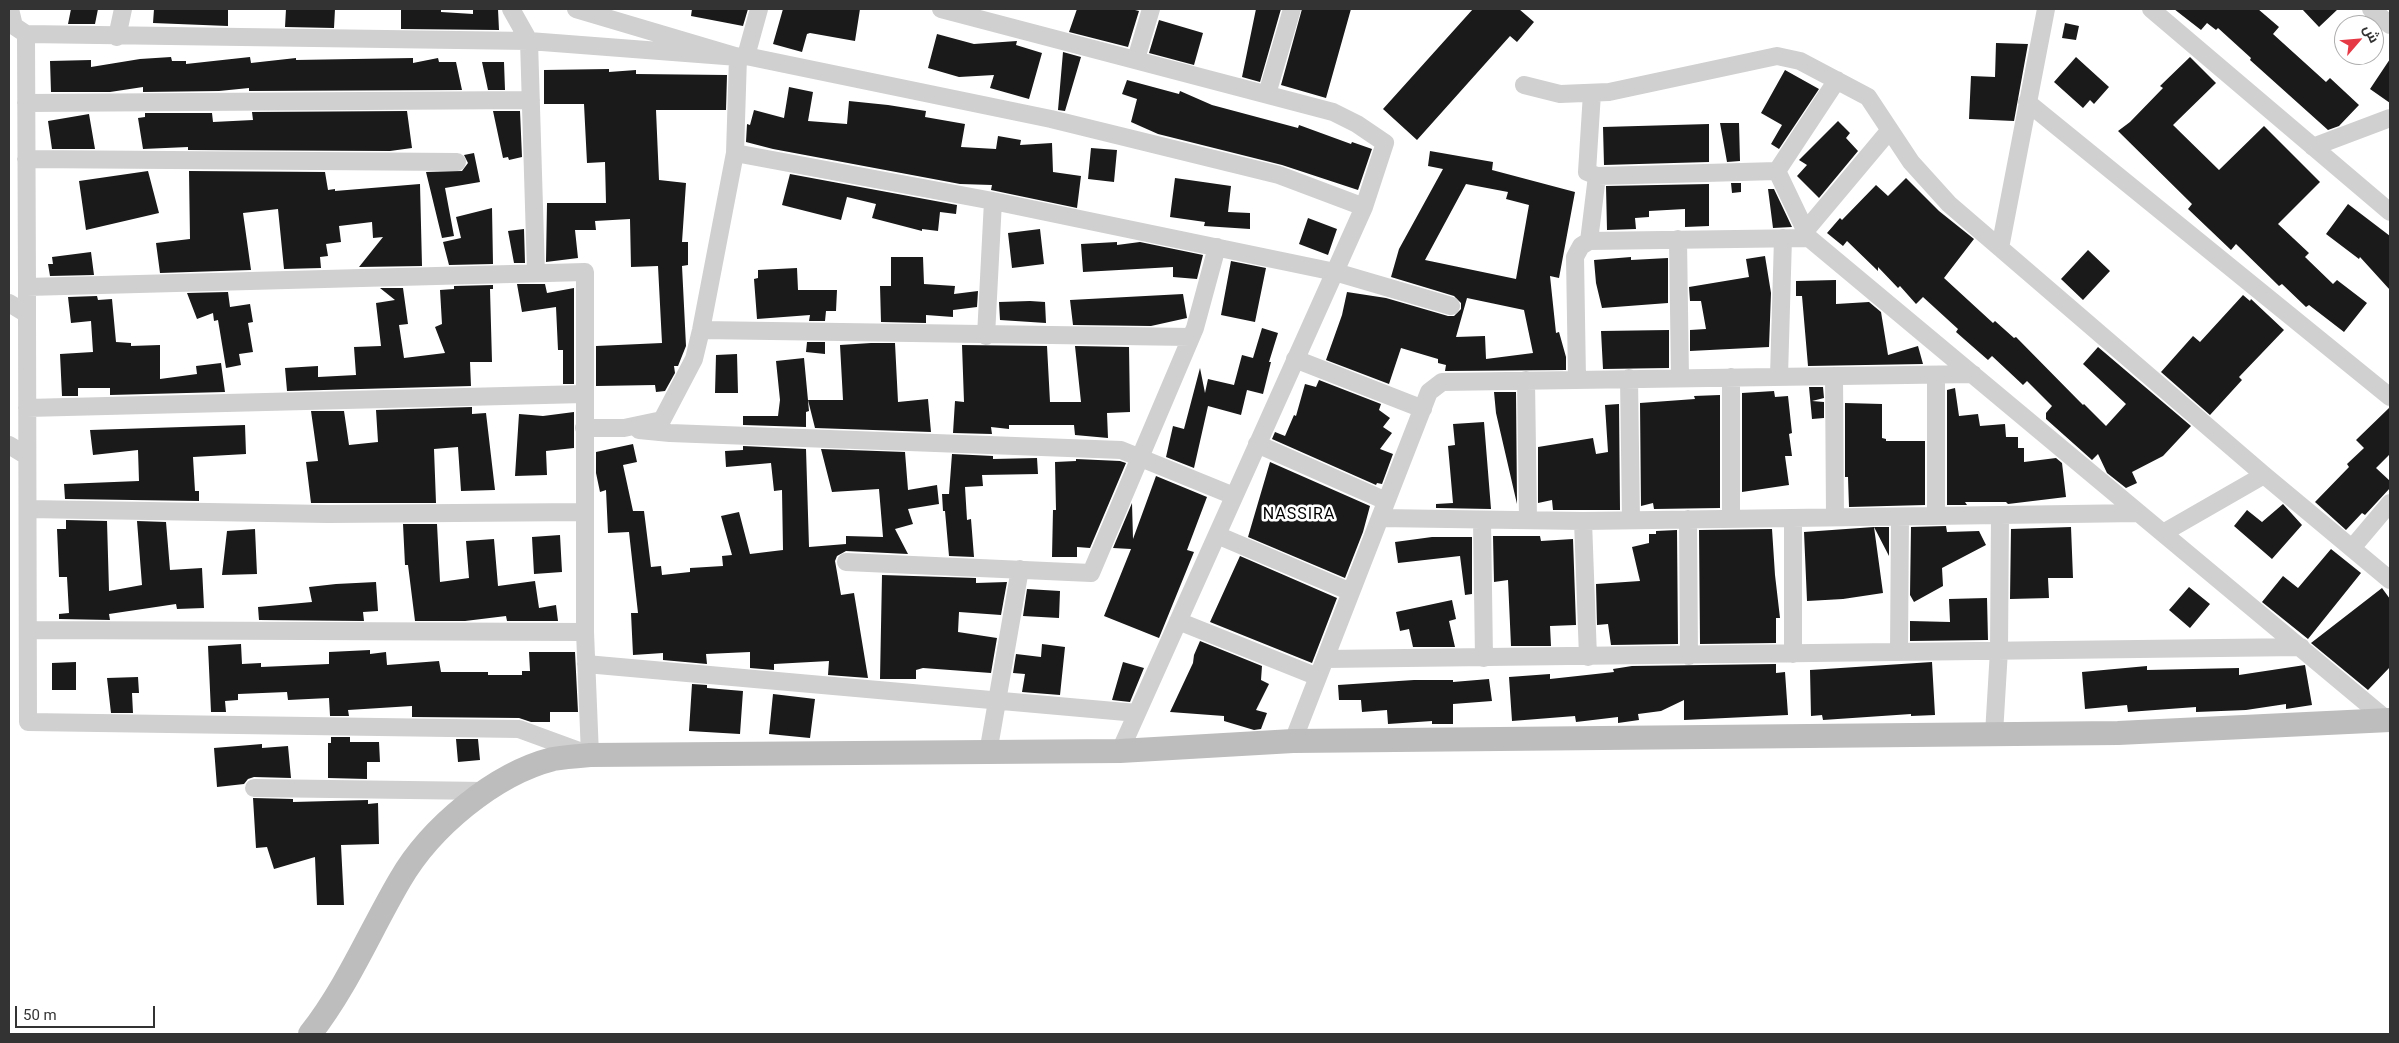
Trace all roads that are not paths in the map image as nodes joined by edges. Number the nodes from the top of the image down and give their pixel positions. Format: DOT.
graph roads {
  1 [pos="10,9"];
  2 [pos="122,9"];
  3 [pos="511,9"];
  4 [pos="576,9"];
  5 [pos="758,9"];
  6 [pos="941,9"];
  7 [pos="1151,9"];
  8 [pos="1292,9"];
  9 [pos="2046,9"];
  10 [pos="2151,9"];
  11 [pos="2371,9"];
  12 [pos="2390,25"];
  13 [pos="26,34"];
  14 [pos="117,37"];
  15 [pos="529,41"];
  16 [pos="742,57"];
  17 [pos="1136,59"];
  18 [pos="1837,80"];
  19 [pos="1524,85"];
  20 [pos="1592,93"];
  21 [pos="1267,94"];
  22 [pos="531,100"];
  23 [pos="26,102"];
  24 [pos="2027,102"];
  25 [pos="2390,118"];
  26 [pos="1889,131"];
  27 [pos="2313,147"];
  28 [pos="735,153"];
  29 [pos="26,159"];
  30 [pos="457,162"];
  31 [pos="1777,170"];
  32 [pos="1597,176"];
  33 [pos="993,201"];
  34 [pos="1364,207"];
  35 [pos="2390,212"];
  36 [pos="1808,234"];
  37 [pos="1783,238"];
  38 [pos="1678,239"];
  39 [pos="1589,241"];
  40 [pos="1217,247"];
  41 [pos="2000,248"];
  42 [pos="1335,272"];
  43 [pos="536,273"];
  44 [pos="27,287"];
  45 [pos="9,303"];
  46 [pos="1451,306"];
  47 [pos="27,314"];
  48 [pos="701,330"];
  49 [pos="986,336"];
  50 [pos="1191,338"];
  51 [pos="1295,359"];
  52 [pos="1936,374"];
  53 [pos="1973,374"];
  54 [pos="1779,376"];
  55 [pos="1834,376"];
  56 [pos="1731,377"];
  57 [pos="1628,378"];
  58 [pos="1680,378"];
  59 [pos="1577,379"];
  60 [pos="1526,380"];
  61 [pos="584,394"];
  62 [pos="2390,397"];
  63 [pos="27,408"];
  64 [pos="1422,409"];
  65 [pos="584,428"];
  66 [pos="624,428"];
  67 [pos="1257,444"];
  68 [pos="9,445"];
  69 [pos="28,456"];
  70 [pos="1139,456"];
  71 [pos="2264,475"];
  72 [pos="1234,496"];
  73 [pos="1386,501"];
  74 [pos="2390,503"];
  75 [pos="28,510"];
  76 [pos="584,512"];
  77 [pos="2139,513"];
  78 [pos="2000,515"];
  79 [pos="1900,516"];
  80 [pos="1936,516"];
  81 [pos="1380,518"];
  82 [pos="1793,518"];
  83 [pos="1835,518"];
  84 [pos="1688,519"];
  85 [pos="1731,519"];
  86 [pos="1482,520"];
  87 [pos="1528,520"];
  88 [pos="1631,520"];
  89 [pos="1583,521"];
  90 [pos="2163,533"];
  91 [pos="1217,534"];
  92 [pos="2352,548"];
  93 [pos="846,562"];
  94 [pos="1020,570"];
  95 [pos="2390,580"];
  96 [pos="1351,592"];
  97 [pos="1178,621"];
  98 [pos="28,630"];
  99 [pos="586,632"];
  100 [pos="2301,648"];
  101 [pos="1999,650"];
  102 [pos="1899,652"];
  103 [pos="1794,654"];
  104 [pos="1689,656"];
  105 [pos="1588,657"];
  106 [pos="1484,658"];
  107 [pos="1324,659"];
  108 [pos="586,664"];
  109 [pos="1318,676"];
  110 [pos="998,701"];
  111 [pos="1137,714"];
  112 [pos="2389,720"];
  113 [pos="1994,734"];
  114 [pos="1293,741"];
  115 [pos="1120,751"];
  116 [pos="988,753"];
  117 [pos="590,755"];
  118 [pos="254,788"];
  119 [pos="486,791"];
  120 [pos="310,1034"];
  1 -- 13 [label="street"];
  2 -- 14 [label="street"];
  3 -- 15 [label="street"];
  4 -- 16 [label="street"];
  5 -- 16 [label="street"];
  6 -- 17 [label="street"];
  7 -- 17 [label="street"];
  8 -- 21 [label="street"];
  9 -- 24 [label="street"];
  10 -- 27 [label="street"];
  11 -- 12 [label="street"];
  13 -- 14 [label="street"];
  13 -- 23 [label="street"];
  14 -- 15 [label="street"];
  15 -- 16 [label="street"];
  15 -- 22 [label="street"];
  16 -- 28 [label="street"];
  16 -- 34 [label="street"];
  17 -- 21 [label="street"];
  18 -- 20 [label="street"];
  18 -- 26 [label="street"];
  18 -- 31 [label="street"];
  19 -- 20 [label="street"];
  20 -- 32 [label="street"];
  21 -- 34 [label="street"];
  22 -- 23 [label="street"];
  22 -- 43 [label="street"];
  23 -- 29 [label="street"];
  24 -- 41 [label="street"];
  24 -- 62 [label="street"];
  25 -- 27 [label="street"];
  26 -- 36 [label="street"];
  26 -- 41 [label="street"];
  27 -- 35 [label="street"];
  28 -- 33 [label="street"];
  28 -- 48 [label="street"];
  29 -- 30 [label="street"];
  29 -- 44 [label="street"];
  31 -- 32 [label="street"];
  31 -- 36 [label="street"];
  32 -- 39 [label="street"];
  33 -- 40 [label="street"];
  33 -- 49 [label="street"];
  34 -- 42 [label="street"];
  36 -- 37 [label="street"];
  36 -- 53 [label="street"];
  37 -- 38 [label="street"];
  37 -- 54 [label="street"];
  38 -- 39 [label="street"];
  38 -- 58 [label="street"];
  39 -- 59 [label="street"];
  40 -- 42 [label="street"];
  40 -- 50 [label="street"];
  41 -- 71 [label="street"];
  42 -- 46 [label="street"];
  42 -- 51 [label="street"];
  43 -- 44 [label="street"];
  43 -- 61 [label="street"];
  44 -- 47 [label="street"];
  45 -- 47 [label="street"];
  47 -- 63 [label="street"];
  48 -- 49 [label="street"];
  48 -- 66 [label="street"];
  49 -- 50 [label="street"];
  50 -- 70 [label="street"];
  51 -- 64 [label="street"];
  51 -- 67 [label="street"];
  52 -- 53 [label="street"];
  52 -- 55 [label="street"];
  52 -- 80 [label="street"];
  53 -- 77 [label="street"];
  54 -- 55 [label="street"];
  54 -- 56 [label="street"];
  55 -- 83 [label="street"];
  56 -- 58 [label="street"];
  56 -- 85 [label="street"];
  57 -- 58 [label="street"];
  57 -- 59 [label="street"];
  57 -- 88 [label="street"];
  59 -- 60 [label="street"];
  60 -- 64 [label="street"];
  60 -- 87 [label="street"];
  61 -- 63 [label="street"];
  61 -- 65 [label="street"];
  63 -- 69 [label="street"];
  64 -- 73 [label="street"];
  65 -- 66 [label="street"];
  65 -- 76 [label="street"];
  66 -- 70 [label="street"];
  67 -- 72 [label="street"];
  67 -- 73 [label="street"];
  68 -- 69 [label="street"];
  69 -- 75 [label="street"];
  70 -- 72 [label="street"];
  70 -- 94 [label="street"];
  71 -- 90 [label="street"];
  71 -- 92 [label="street"];
  72 -- 91 [label="street"];
  73 -- 81 [label="street"];
  74 -- 92 [label="street"];
  75 -- 76 [label="street"];
  75 -- 98 [label="street"];
  76 -- 99 [label="street"];
  77 -- 78 [label="street"];
  77 -- 90 [label="street"];
  78 -- 80 [label="street"];
  78 -- 101 [label="street"];
  79 -- 80 [label="street"];
  79 -- 83 [label="street"];
  79 -- 102 [label="street"];
  81 -- 86 [label="street"];
  81 -- 96 [label="street"];
  82 -- 83 [label="street"];
  82 -- 85 [label="street"];
  82 -- 103 [label="street"];
  84 -- 85 [label="street"];
  84 -- 88 [label="street"];
  84 -- 104 [label="street"];
  86 -- 87 [label="street"];
  86 -- 106 [label="street"];
  87 -- 89 [label="street"];
  88 -- 89 [label="street"];
  89 -- 105 [label="street"];
  90 -- 100 [label="street"];
  91 -- 96 [label="street"];
  91 -- 97 [label="street"];
  92 -- 95 [label="street"];
  93 -- 94 [label="street"];
  94 -- 110 [label="street"];
  96 -- 107 [label="street"];
  97 -- 109 [label="street"];
  97 -- 111 [label="street"];
  98 -- 99 [label="street"];
  98 -- 117 [label="street"];
  99 -- 108 [label="street"];
  100 -- 101 [label="street"];
  100 -- 112 [label="street"];
  101 -- 102 [label="street"];
  101 -- 113 [label="street"];
  102 -- 103 [label="street"];
  103 -- 104 [label="street"];
  104 -- 105 [label="street"];
  105 -- 106 [label="street"];
  106 -- 107 [label="street"];
  107 -- 109 [label="street"];
  108 -- 110 [label="street"];
  108 -- 117 [label="street"];
  109 -- 114 [label="street"];
  110 -- 111 [label="street"];
  110 -- 116 [label="street"];
  111 -- 115 [label="street"];
  112 -- 113 [label="main road"];
  113 -- 114 [label="main road"];
  114 -- 115 [label="main road"];
  115 -- 116 [label="main road"];
  116 -- 117 [label="main road"];
  117 -- 119 [label="main road"];
  118 -- 119 [label="street"];
  119 -- 120 [label="main road"];
}
